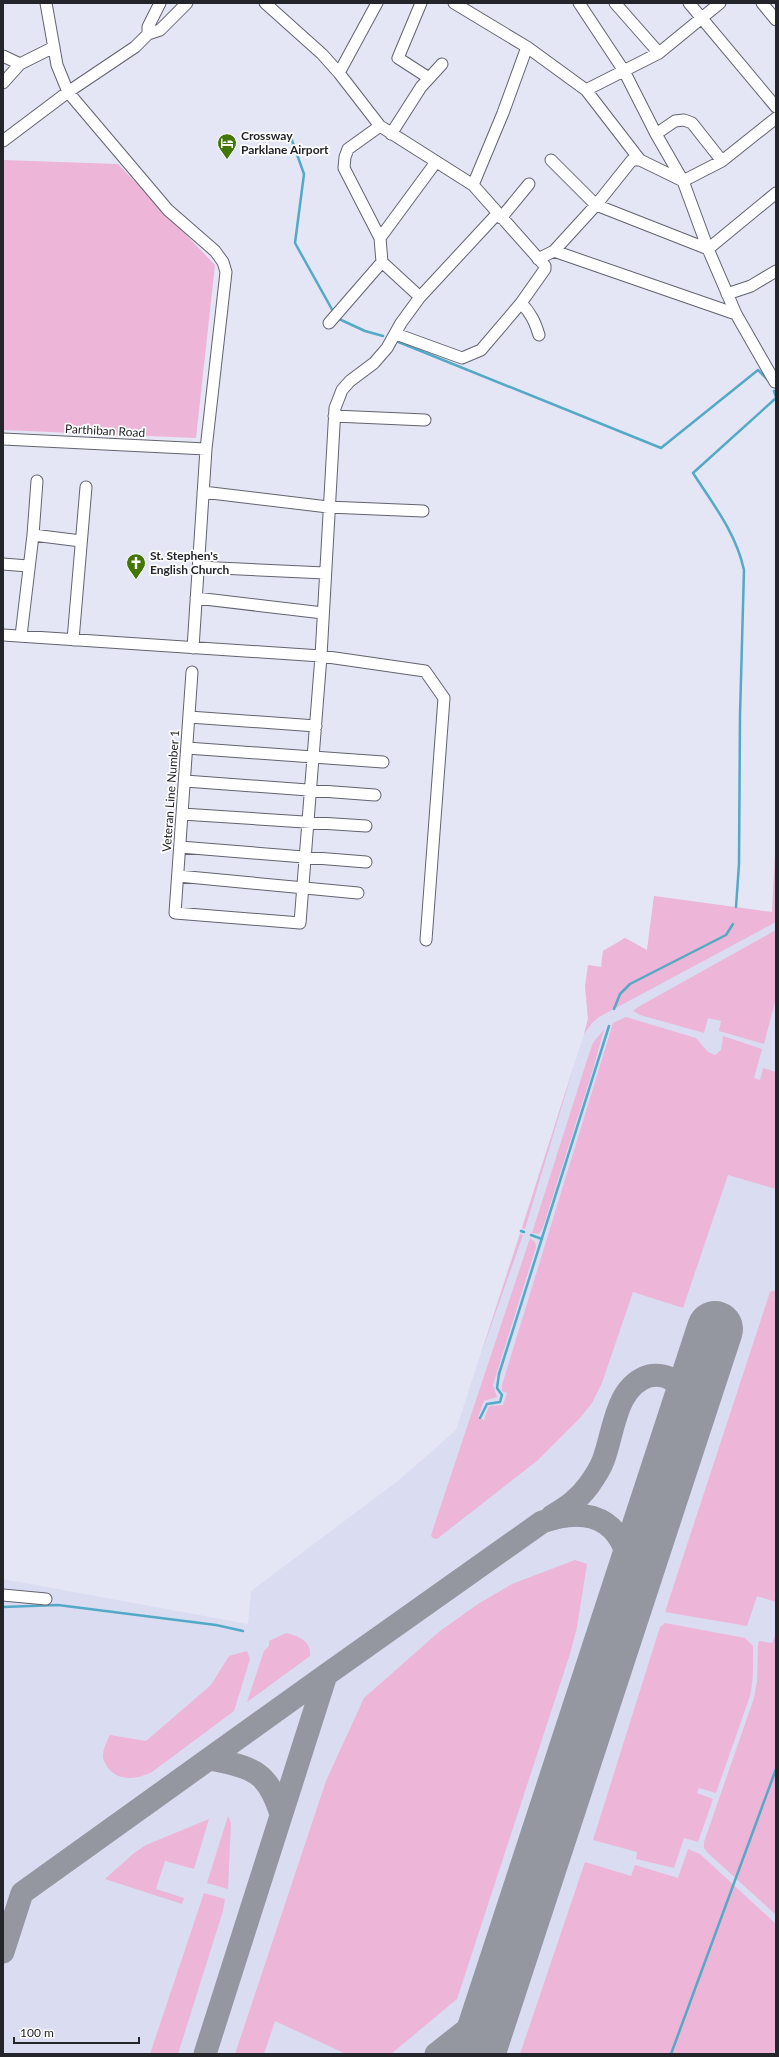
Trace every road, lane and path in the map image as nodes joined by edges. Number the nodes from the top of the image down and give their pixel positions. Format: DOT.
graph roads {
  1 [pos="160,3"];
  2 [pos="187,3"];
  3 [pos="265,3"];
  4 [pos="377,3"];
  5 [pos="421,3"];
  6 [pos="454,3"];
  7 [pos="579,3"];
  8 [pos="615,3"];
  9 [pos="689,3"];
  10 [pos="720,3"];
  11 [pos="762,3"];
  12 [pos="47,4"];
  13 [pos="702,18"];
  14 [pos="776,20"];
  15 [pos="148,34"];
  16 [pos="54,47"];
  17 [pos="527,47"];
  18 [pos="659,53"];
  19 [pos="3,56"];
  20 [pos="20,64"];
  21 [pos="442,64"];
  22 [pos="624,71"];
  23 [pos="339,73"];
  24 [pos="429,78"];
  25 [pos="3,83"];
  26 [pos="586,90"];
  27 [pos="68,92"];
  28 [pos="776,107"];
  29 [pos="776,118"];
  30 [pos="380,126"];
  31 [pos="391,134"];
  32 [pos="656,134"];
  33 [pos="3,141"];
  34 [pos="552,160"];
  35 [pos="640,160"];
  36 [pos="722,161"];
  37 [pos="436,162"];
  38 [pos="683,181"];
  39 [pos="528,184"];
  40 [pos="473,186"];
  41 [pos="776,193"];
  42 [pos="596,205"];
  43 [pos="499,216"];
  44 [pos="380,238"];
  45 [pos="708,249"];
  46 [pos="554,251"];
  47 [pos="538,259"];
  48 [pos="382,262"];
  49 [pos="776,271"];
  50 [pos="727,294"];
  51 [pos="420,297"];
  52 [pos="521,303"];
  53 [pos="736,314"];
  54 [pos="328,323"];
  55 [pos="396,334"];
  56 [pos="539,335"];
  57 [pos="774,384"];
  58 [pos="334,416"];
  59 [pos="425,420"];
  60 [pos="3,439"];
  61 [pos="206,449"];
  62 [pos="37,481"];
  63 [pos="86,487"];
  64 [pos="203,492"];
  65 [pos="328,507"];
  66 [pos="423,511"];
  67 [pos="32,535"];
  68 [pos="81,541"];
  69 [pos="3,564"];
  70 [pos="28,566"];
  71 [pos="198,567"];
  72 [pos="325,573"];
  73 [pos="196,598"];
  74 [pos="323,613"];
  75 [pos="3,635"];
  76 [pos="21,636"];
  77 [pos="73,640"];
  78 [pos="193,648"];
  79 [pos="321,656"];
  80 [pos="192,672"];
  81 [pos="189,717"];
  82 [pos="316,726"];
  83 [pos="187,748"];
  84 [pos="313,758"];
  85 [pos="383,762"];
  86 [pos="185,781"];
  87 [pos="311,790"];
  88 [pos="375,795"];
  89 [pos="182,814"];
  90 [pos="307,823"];
  91 [pos="366,826"];
  92 [pos="180,847"];
  93 [pos="306,856"];
  94 [pos="366,862"];
  95 [pos="178,876"];
  96 [pos="303,889"];
  97 [pos="358,893"];
  98 [pos="426,940"];
  99 [pos="3,1595"];
  100 [pos="46,1599"];
  1 -- 15 [label="street"];
  2 -- 15 [label="street"];
  3 -- 23 [label="street"];
  4 -- 23 [label="street"];
  5 -- 24 [label="street"];
  6 -- 17 [label="street"];
  7 -- 22 [label="street"];
  8 -- 18 [label="street"];
  9 -- 13 [label="street"];
  10 -- 13 [label="street"];
  11 -- 14 [label="street"];
  12 -- 16 [label="street"];
  13 -- 18 [label="street"];
  13 -- 28 [label="street"];
  15 -- 27 [label="street"];
  16 -- 20 [label="street"];
  16 -- 27 [label="street"];
  17 -- 26 [label="street"];
  17 -- 40 [label="street"];
  18 -- 22 [label="street"];
  19 -- 20 [label="street"];
  20 -- 25 [label="street"];
  21 -- 24 [label="street"];
  22 -- 26 [label="street"];
  22 -- 32 [label="street"];
  23 -- 30 [label="street"];
  24 -- 31 [label="street"];
  26 -- 35 [label="street"];
  27 -- 33 [label="street"];
  27 -- 61 [label="street"];
  29 -- 36 [label="street"];
  30 -- 31 [label="street"];
  30 -- 44 [label="street"];
  31 -- 37 [label="street"];
  32 -- 36 [label="street"];
  32 -- 38 [label="street"];
  34 -- 42 [label="street"];
  35 -- 38 [label="street"];
  35 -- 42 [label="street"];
  36 -- 38 [label="street"];
  37 -- 40 [label="street"];
  37 -- 44 [label="street"];
  38 -- 45 [label="street"];
  39 -- 43 [label="street"];
  40 -- 43 [label="street"];
  41 -- 45 [label="street"];
  42 -- 45 [label="street"];
  42 -- 46 [label="street"];
  43 -- 47 [label="street"];
  43 -- 51 [label="street"];
  44 -- 48 [label="street"];
  45 -- 50 [label="street"];
  46 -- 47 [label="street"];
  46 -- 53 [label="street"];
  47 -- 52 [label="street"];
  48 -- 51 [label="street"];
  48 -- 54 [label="street"];
  49 -- 50 [label="street"];
  50 -- 53 [label="street"];
  51 -- 55 [label="street"];
  52 -- 55 [label="street"];
  52 -- 56 [label="street"];
  53 -- 57 [label="street"];
  55 -- 58 [label="street"];
  58 -- 59 [label="street"];
  58 -- 65 [label="street"];
  60 -- 61 [label="street, Parthiban Road"];
  61 -- 64 [label="street"];
  62 -- 67 [label="street"];
  63 -- 68 [label="street"];
  64 -- 65 [label="street"];
  64 -- 71 [label="street"];
  65 -- 66 [label="street"];
  65 -- 72 [label="street"];
  67 -- 68 [label="street"];
  67 -- 70 [label="street"];
  68 -- 77 [label="street"];
  69 -- 70 [label="street"];
  70 -- 76 [label="street"];
  71 -- 72 [label="street"];
  71 -- 73 [label="street"];
  72 -- 74 [label="street"];
  73 -- 74 [label="street"];
  73 -- 78 [label="street"];
  74 -- 79 [label="street"];
  75 -- 76 [label="street"];
  76 -- 77 [label="street"];
  77 -- 78 [label="street"];
  78 -- 79 [label="street"];
  79 -- 82 [label="street"];
  79 -- 98 [label="street"];
  80 -- 81 [label="street, Veteran Line Number 1"];
  81 -- 82 [label="street"];
  81 -- 83 [label="street, Veteran Line Number 1"];
  82 -- 84 [label="street"];
  83 -- 84 [label="street"];
  83 -- 86 [label="street, Veteran Line Number 1"];
  84 -- 85 [label="street"];
  84 -- 87 [label="street"];
  86 -- 87 [label="street"];
  86 -- 89 [label="street, Veteran Line Number 1"];
  87 -- 88 [label="street"];
  87 -- 90 [label="street"];
  89 -- 90 [label="street"];
  89 -- 92 [label="street, Veteran Line Number 1"];
  90 -- 91 [label="street"];
  90 -- 93 [label="street"];
  92 -- 93 [label="street"];
  92 -- 95 [label="street, Veteran Line Number 1"];
  93 -- 94 [label="street"];
  93 -- 96 [label="street"];
  95 -- 96 [label="street"];
  95 -- 96 [label="street, Veteran Line Number 1"];
  96 -- 97 [label="street"];
  99 -- 100 [label="street"];
}
